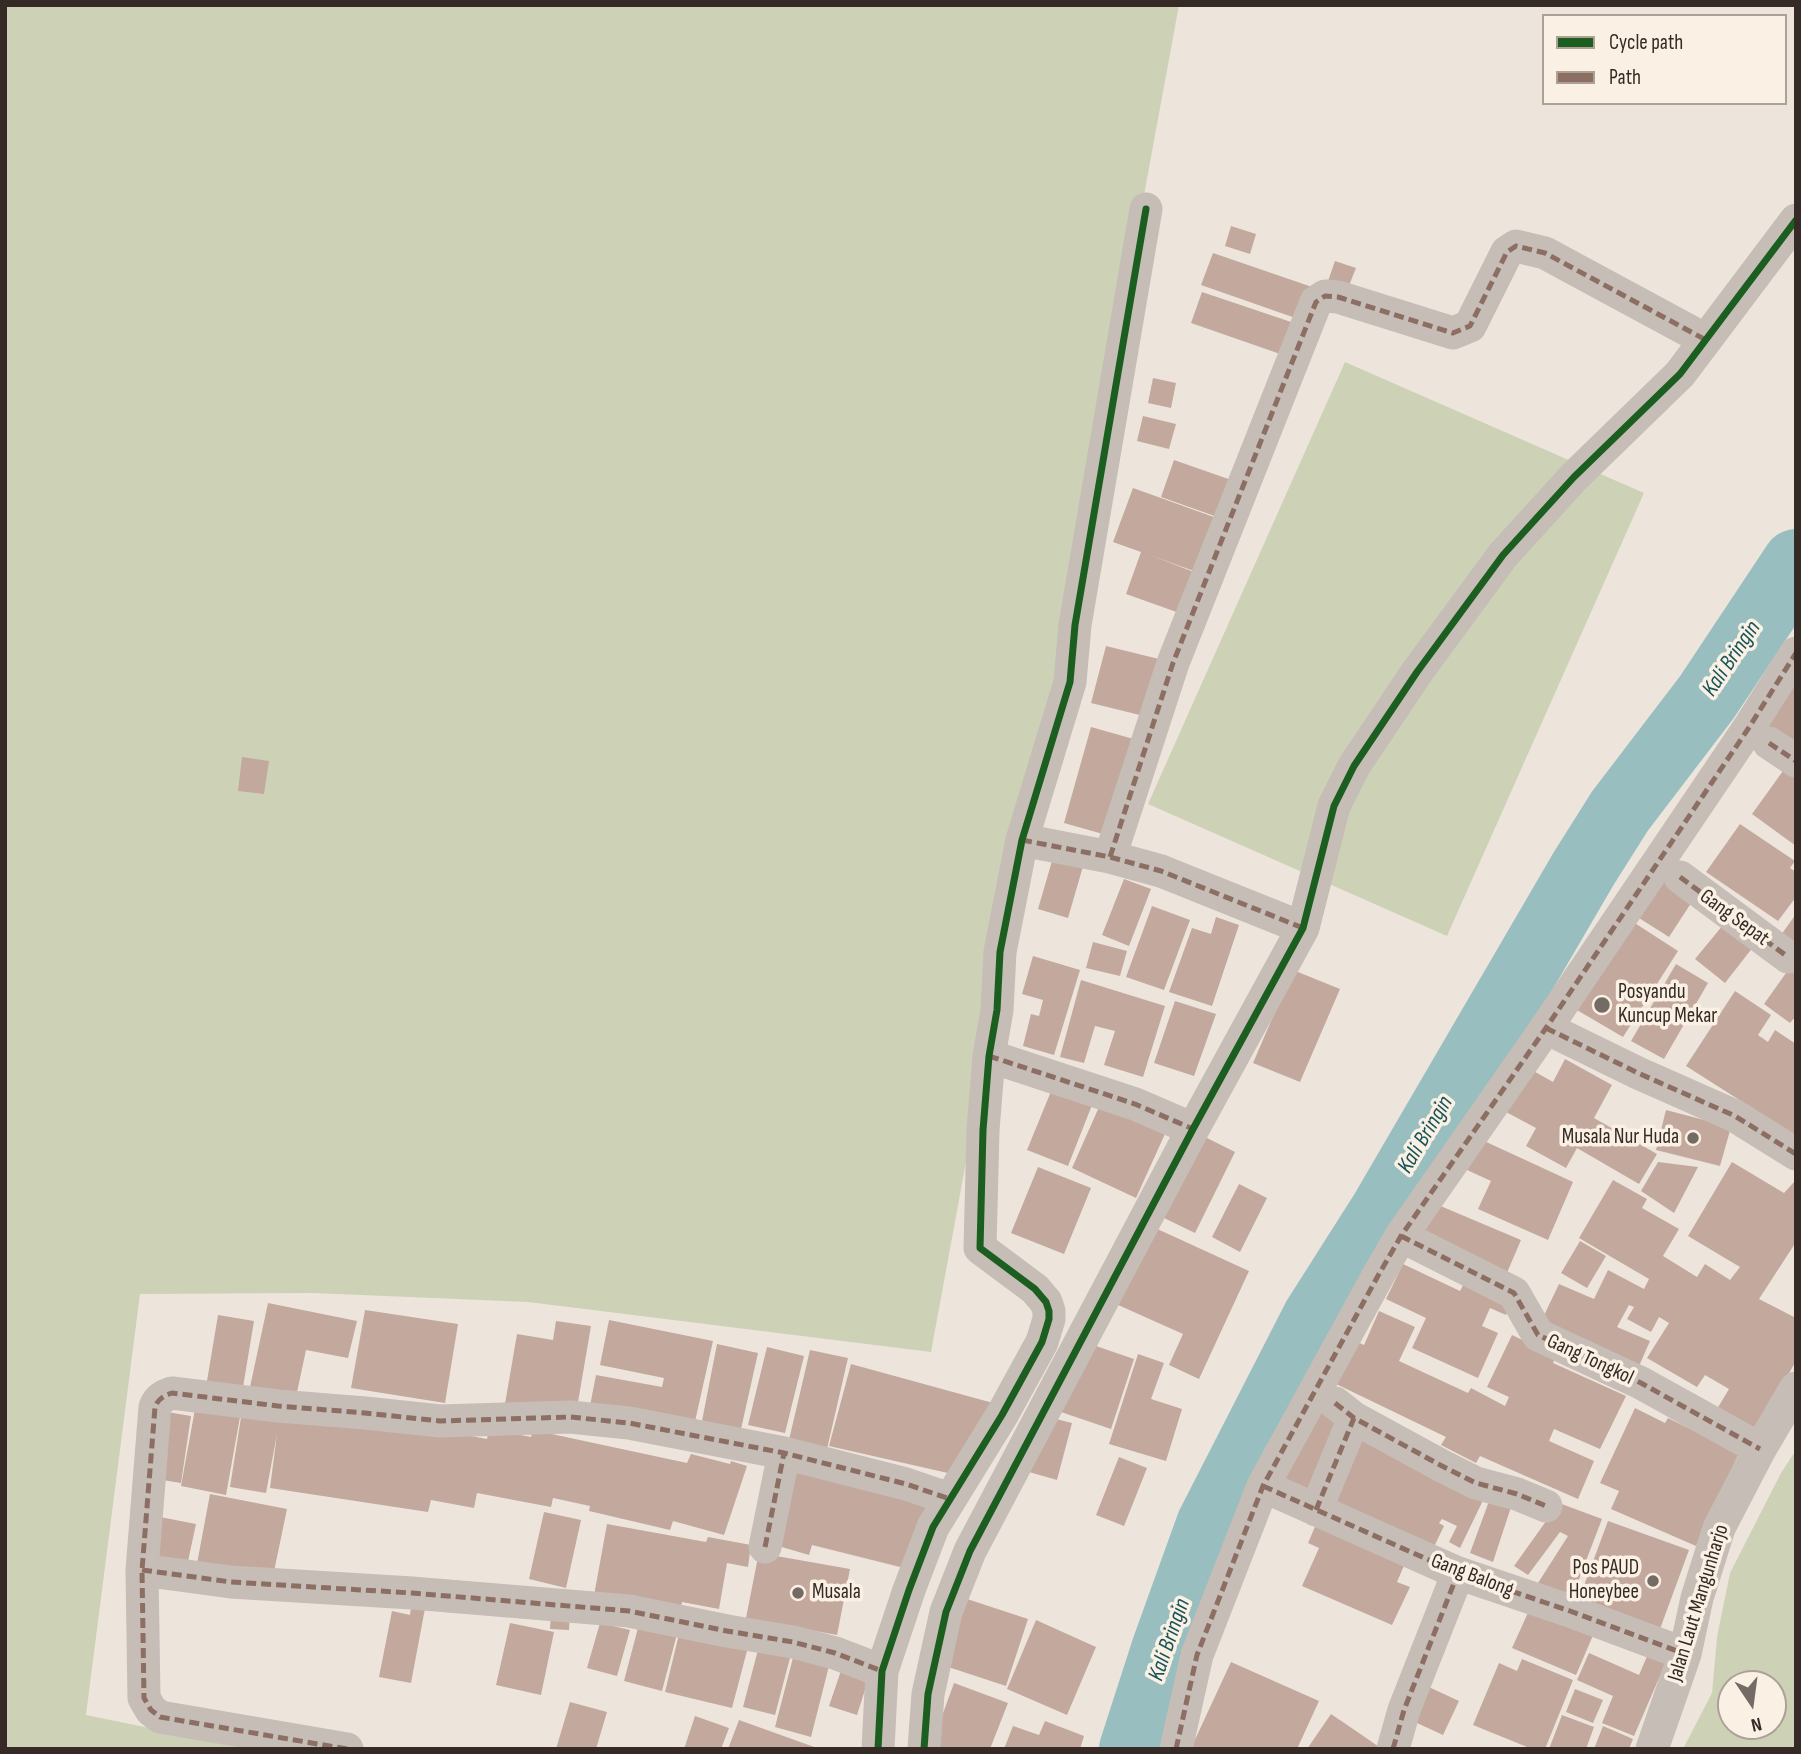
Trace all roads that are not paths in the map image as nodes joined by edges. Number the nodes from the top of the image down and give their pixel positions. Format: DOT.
graph roads {
  1 [pos="1146,209"];
  2 [pos="1796,220"];
  3 [pos="1706,340"];
  4 [pos="1796,653"];
  5 [pos="1769,743"];
  6 [pos="1796,761"];
  7 [pos="1021,840"];
  8 [pos="1110,856"];
  9 [pos="1680,877"];
  10 [pos="1303,928"];
  11 [pos="1788,957"];
  12 [pos="1546,1028"];
  13 [pos="989,1056"];
  14 [pos="1193,1129"];
  15 [pos="1796,1154"];
  16 [pos="1401,1236"];
  17 [pos="1796,1388"];
  18 [pos="1760,1449"];
  19 [pos="784,1453"];
  20 [pos="1263,1486"];
  21 [pos="950,1499"];
  22 [pos="1546,1506"];
  23 [pos="1316,1510"];
  24 [pos="765,1547"];
  25 [pos="142,1570"];
  26 [pos="1458,1573"];
  27 [pos="1685,1654"];
  28 [pos="882,1671"];
  29 [pos="347,1749"];
  30 [pos="878,1749"];
  31 [pos="924,1749"];
  32 [pos="1176,1749"];
  33 [pos="1393,1749"];
  34 [pos="1652,1749"];
  1 -- 7 [label="street"];
  2 -- 3 [label="street"];
  3 -- 8 [label="street"];
  3 -- 10 [label="street"];
  4 -- 12 [label="street"];
  5 -- 6 [label="street"];
  7 -- 8 [label="street"];
  7 -- 13 [label="street"];
  8 -- 10 [label="street"];
  9 -- 11 [label="street, Gang Sepat"];
  10 -- 14 [label="street"];
  12 -- 15 [label="street"];
  12 -- 16 [label="street"];
  13 -- 14 [label="street"];
  13 -- 21 [label="street"];
  14 -- 31 [label="street"];
  16 -- 18 [label="street, Gang Tongkol"];
  16 -- 20 [label="street"];
  17 -- 18 [label="street, Jalan Laut Mangunharjo"];
  18 -- 27 [label="street, Jalan Laut Mangunharjo"];
  19 -- 21 [label="street"];
  19 -- 24 [label="street"];
  19 -- 25 [label="street"];
  20 -- 23 [label="street, Gang Balong"];
  20 -- 32 [label="street"];
  21 -- 28 [label="street"];
  22 -- 23 [label="street"];
  23 -- 26 [label="street, Gang Balong"];
  25 -- 28 [label="street"];
  25 -- 29 [label="street"];
  26 -- 27 [label="street, Gang Balong"];
  26 -- 33 [label="street"];
  27 -- 34 [label="street, Jalan Laut Mangunharjo"];
  28 -- 30 [label="street"];
}
